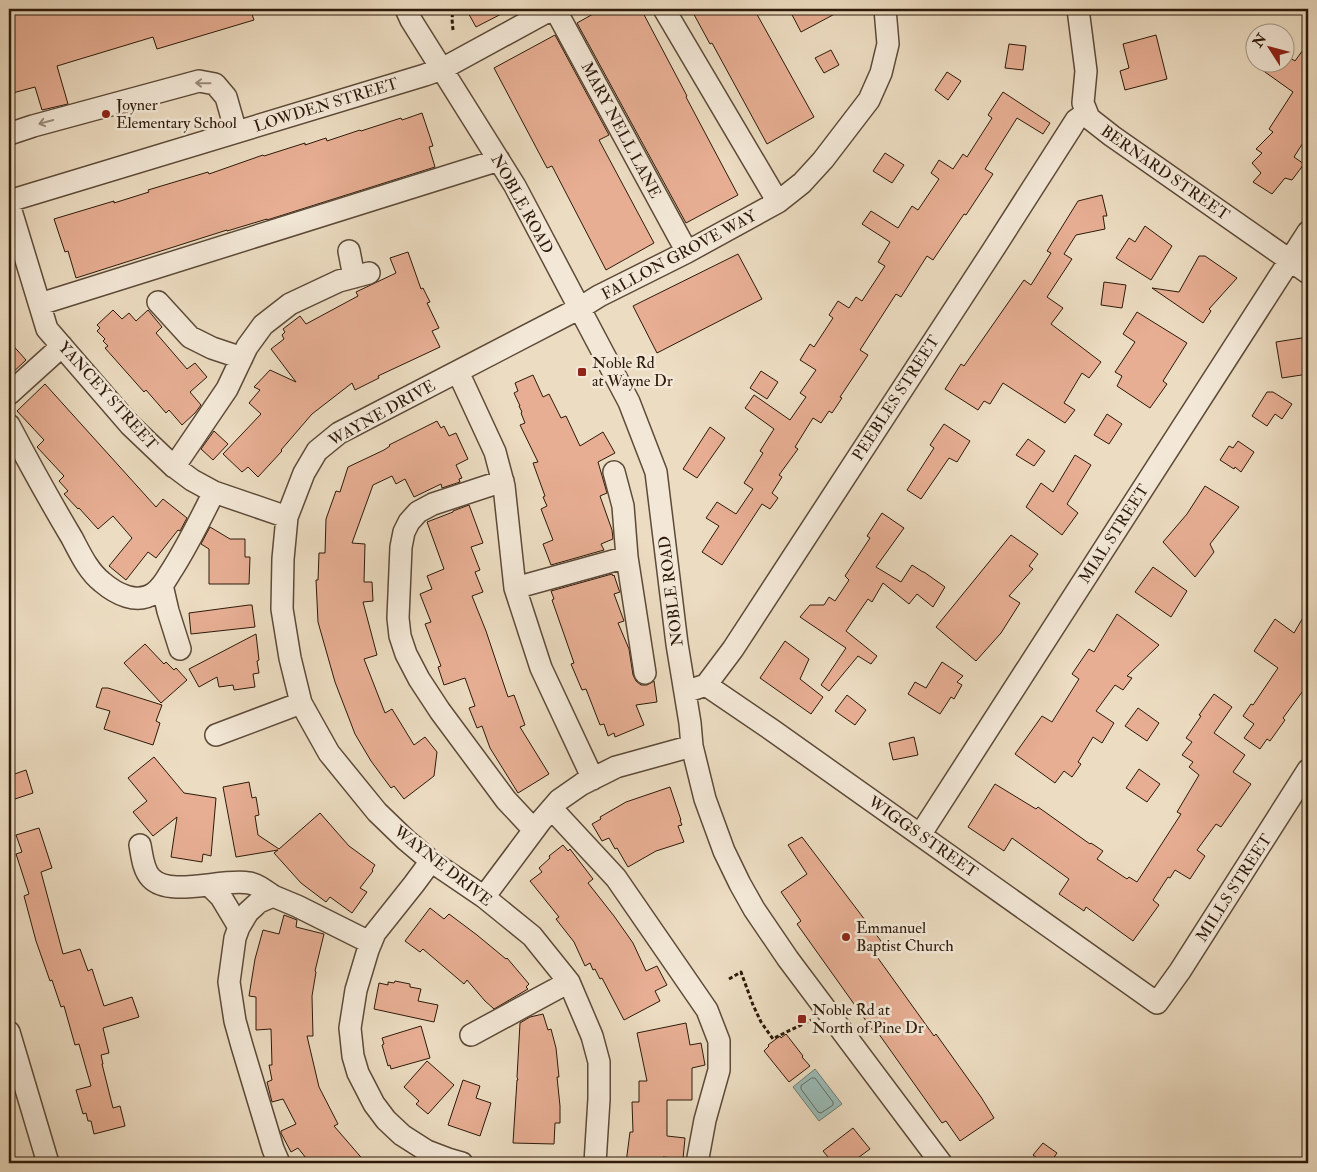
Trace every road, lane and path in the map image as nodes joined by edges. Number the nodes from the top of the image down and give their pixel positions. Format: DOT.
graph roads {
  1 [pos="406,9"];
  2 [pos="453,9"];
  3 [pos="554,9"];
  4 [pos="664,9"];
  5 [pos="885,9"];
  6 [pos="1078,9"];
  7 [pos="453,30"];
  8 [pos="442,69"];
  9 [pos="1086,112"];
  10 [pos="236,132"];
  11 [pos="9,134"];
  12 [pos="499,160"];
  13 [pos="9,202"];
  14 [pos="778,202"];
  15 [pos="1308,232"];
  16 [pos="349,251"];
  17 [pos="687,252"];
  18 [pos="1290,260"];
  19 [pos="1308,273"];
  20 [pos="158,302"];
  21 [pos="40,304"];
  22 [pos="580,308"];
  23 [pos="62,346"];
  24 [pos="242,358"];
  25 [pos="458,372"];
  26 [pos="9,394"];
  27 [pos="9,425"];
  28 [pos="174,467"];
  29 [pos="614,472"];
  30 [pos="503,481"];
  31 [pos="214,492"];
  32 [pos="287,517"];
  33 [pos="627,557"];
  34 [pos="162,585"];
  35 [pos="515,588"];
  36 [pos="180,649"];
  37 [pos="644,673"];
  38 [pos="706,685"];
  39 [pos="685,692"];
  40 [pos="301,703"];
  41 [pos="216,735"];
  42 [pos="692,746"];
  43 [pos="1308,770"];
  44 [pos="593,779"];
  45 [pos="552,809"];
  46 [pos="534,830"];
  47 [pos="920,835"];
  48 [pos="140,845"];
  49 [pos="431,860"];
  50 [pos="208,885"];
  51 [pos="273,896"];
  52 [pos="484,897"];
  53 [pos="239,926"];
  54 [pos="371,943"];
  55 [pos="729,979"];
  56 [pos="569,982"];
  57 [pos="1157,1003"];
  58 [pos="812,1019"];
  59 [pos="9,1032"];
  60 [pos="471,1035"];
  61 [pos="48,1163"];
  62 [pos="279,1163"];
  63 [pos="462,1163"];
  64 [pos="595,1163"];
  65 [pos="697,1163"];
  66 [pos="941,1163"];
  1 -- 8 [label="street, NOBLE ROAD"];
  2 -- 7 [label="path"];
  3 -- 8 [label="street, LOWDEN STREET"];
  3 -- 17 [label="street, MARY NELL LANE"];
  4 -- 14 [label="street"];
  5 -- 14 [label="street, FALLON GROVE WAY"];
  6 -- 9 [label="street, BERNARD STREET"];
  8 -- 10 [label="street, LOWDEN STREET"];
  8 -- 12 [label="street, NOBLE ROAD"];
  9 -- 18 [label="street, BERNARD STREET"];
  9 -- 38 [label="street, PEEBLES STREET"];
  10 -- 11 [label="street, one-way"];
  10 -- 13 [label="street, LOWDEN STREET"];
  12 -- 21 [label="street"];
  12 -- 22 [label="street, NOBLE ROAD"];
  13 -- 21 [label="street, YANCEY STREET"];
  14 -- 17 [label="street, FALLON GROVE WAY"];
  15 -- 18 [label="street, MIAL STREET"];
  16 -- 24 [label="street"];
  17 -- 22 [label="street, FALLON GROVE WAY"];
  18 -- 19 [label="street, BERNARD STREET"];
  18 -- 47 [label="street, MIAL STREET"];
  20 -- 24 [label="street"];
  21 -- 23 [label="street, YANCEY STREET"];
  22 -- 25 [label="street, WAYNE DRIVE"];
  22 -- 39 [label="street, NOBLE ROAD"];
  23 -- 26 [label="street"];
  23 -- 28 [label="street, YANCEY STREET"];
  24 -- 28 [label="street"];
  25 -- 30 [label="street"];
  25 -- 32 [label="street, WAYNE DRIVE"];
  27 -- 34 [label="street"];
  28 -- 31 [label="street, YANCEY STREET"];
  29 -- 33 [label="street"];
  30 -- 35 [label="street"];
  30 -- 46 [label="street"];
  31 -- 32 [label="street, YANCEY STREET"];
  31 -- 34 [label="street"];
  32 -- 40 [label="street, WAYNE DRIVE"];
  33 -- 35 [label="street"];
  33 -- 37 [label="street"];
  34 -- 36 [label="street"];
  35 -- 44 [label="street"];
  38 -- 39 [label="street"];
  38 -- 47 [label="street, WIGGS STREET"];
  39 -- 42 [label="street, NOBLE ROAD"];
  40 -- 41 [label="street"];
  40 -- 49 [label="street, WAYNE DRIVE"];
  42 -- 44 [label="street"];
  42 -- 66 [label="street, NOBLE ROAD"];
  43 -- 57 [label="street, MILLS STREET"];
  44 -- 45 [label="street"];
  45 -- 46 [label="street"];
  45 -- 65 [label="street"];
  46 -- 52 [label="street"];
  47 -- 57 [label="street, WIGGS STREET"];
  48 -- 50 [label="street"];
  49 -- 52 [label="street, WAYNE DRIVE"];
  49 -- 54 [label="street"];
  50 -- 51 [label="street"];
  50 -- 53 [label="street"];
  51 -- 53 [label="street"];
  51 -- 54 [label="street"];
  52 -- 56 [label="street, WAYNE DRIVE"];
  53 -- 62 [label="street"];
  54 -- 63 [label="street"];
  55 -- 58 [label="path"];
  56 -- 60 [label="street"];
  56 -- 64 [label="street, WAYNE DRIVE"];
  59 -- 61 [label="street"];
}
